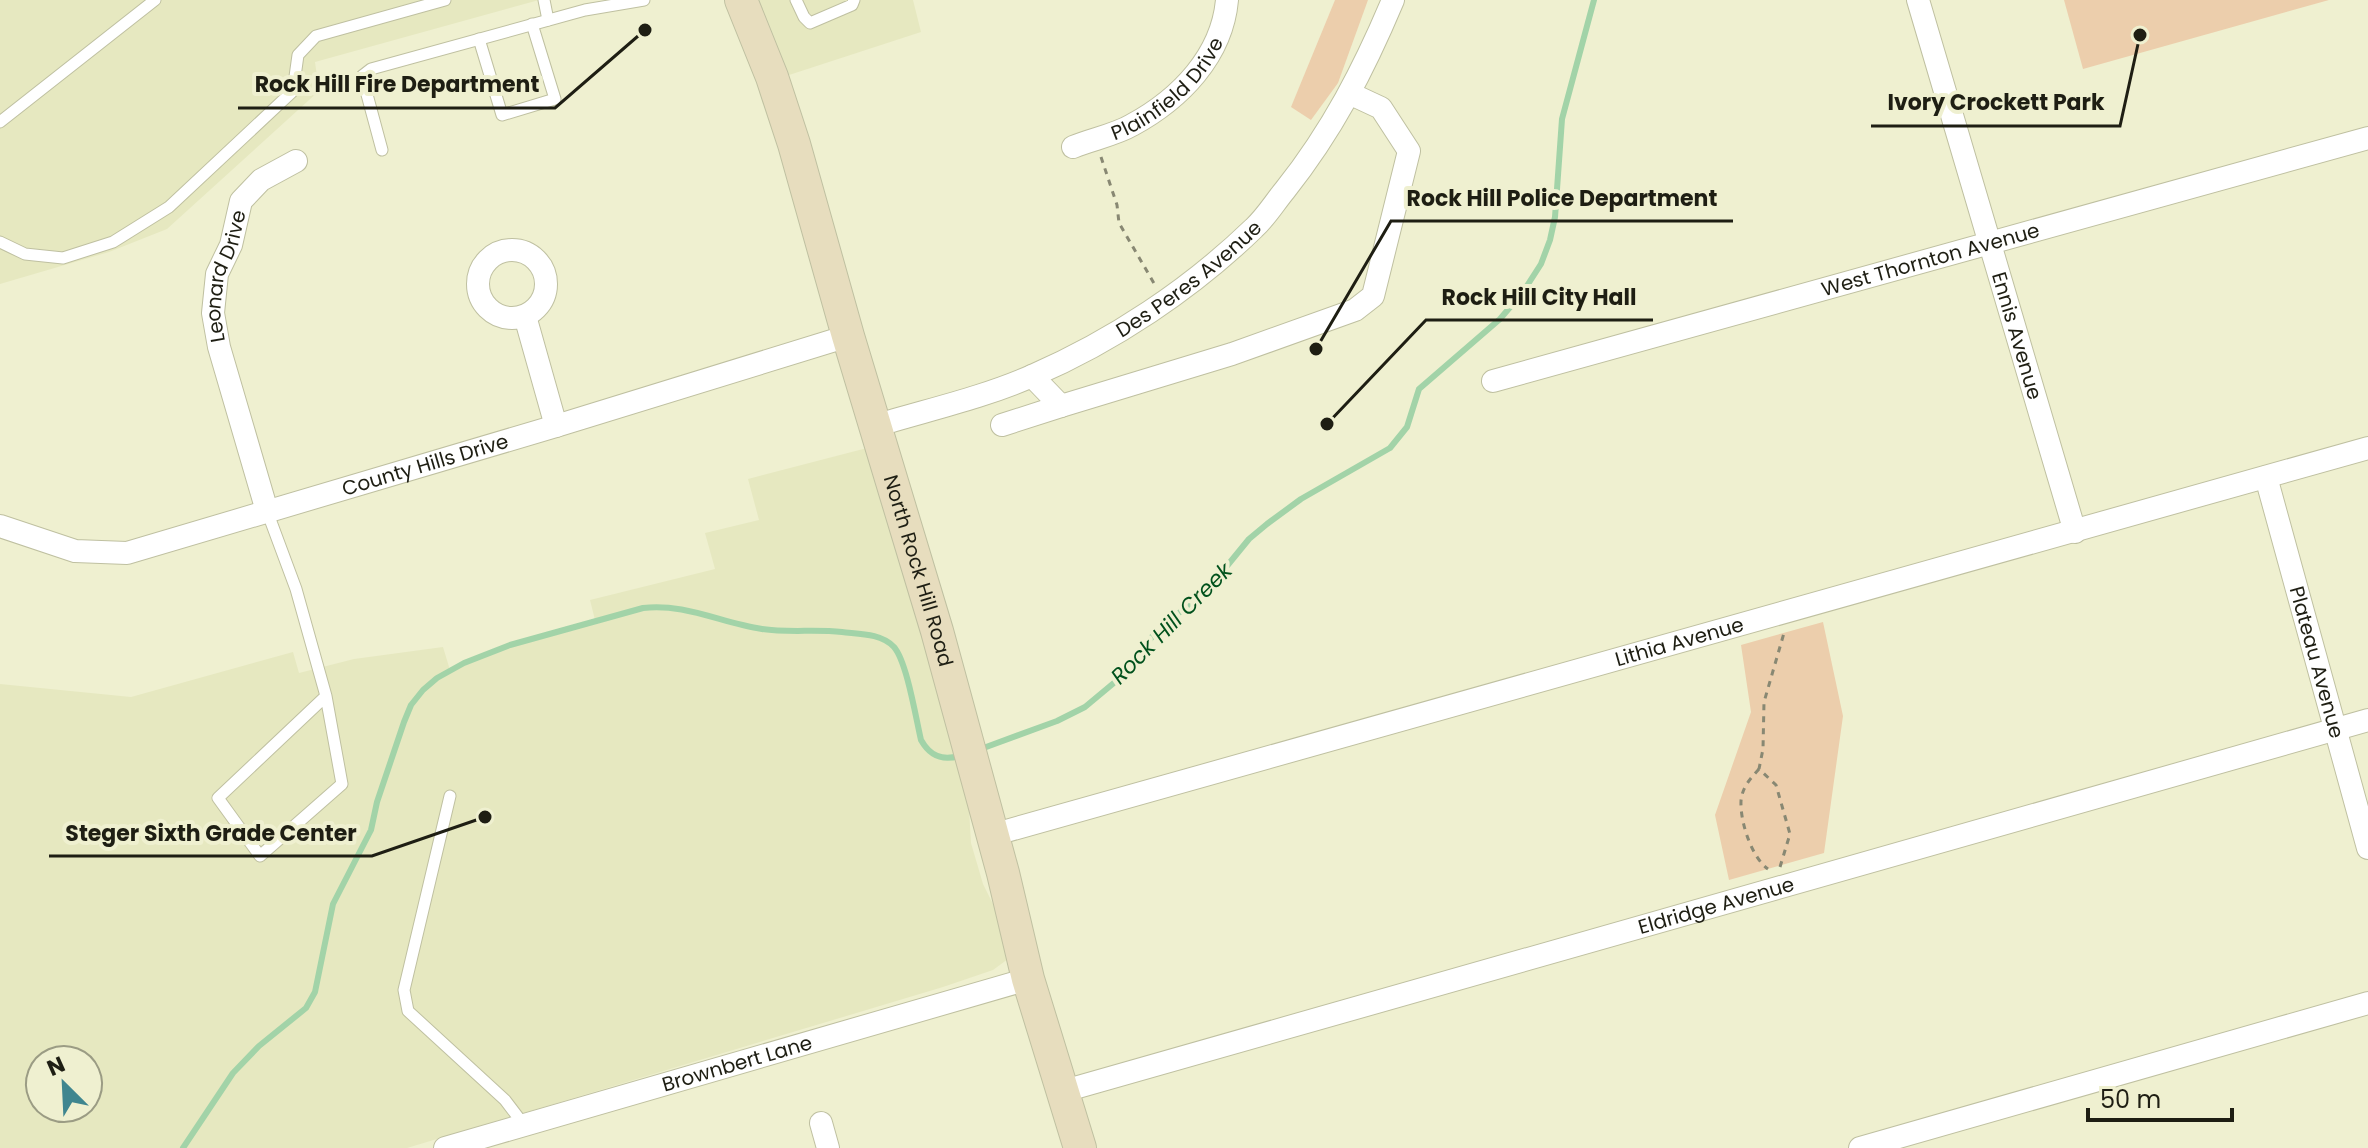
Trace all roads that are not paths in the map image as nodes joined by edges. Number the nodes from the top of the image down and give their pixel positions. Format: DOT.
graph roads {
  1 [pos="155,0"];
  2 [pos="445,0"];
  3 [pos="544,0"];
  4 [pos="644,0"];
  5 [pos="741,0"];
  6 [pos="796,0"];
  7 [pos="854,0"];
  8 [pos="1227,0"];
  9 [pos="1393,0"];
  10 [pos="1918,0"];
  11 [pos="548,20"];
  12 [pos="532,24"];
  13 [pos="479,39"];
  14 [pos="1351,94"];
  15 [pos="0,122"];
  16 [pos="2368,138"];
  17 [pos="1073,147"];
  18 [pos="382,150"];
  19 [pos="296,161"];
  20 [pos="0,242"];
  21 [pos="1989,244"];
  22 [pos="525,316"];
  23 [pos="848,336"];
  24 [pos="1032,376"];
  25 [pos="1493,381"];
  26 [pos="1061,406"];
  27 [pos="1002,425"];
  28 [pos="556,426"];
  29 [pos="875,426"];
  30 [pos="2368,448"];
  31 [pos="2266,477"];
  32 [pos="267,511"];
  33 [pos="0,526"];
  34 [pos="2075,532"];
  35 [pos="326,696"];
  36 [pos="2368,720"];
  37 [pos="2334,729"];
  38 [pos="450,796"];
  39 [pos="992,835"];
  40 [pos="2368,848"];
  41 [pos="1028,979"];
  42 [pos="2368,1003"];
  43 [pos="1064,1091"];
  44 [pos="821,1123"];
  45 [pos="525,1125"];
  46 [pos="445,1148"];
  47 [pos="828,1148"];
  48 [pos="1080,1148"];
  49 [pos="1860,1148"];
  1 -- 15 [label="lane"];
  2 -- 20 [label="lane"];
  3 -- 11 [label="lane"];
  4 -- 11 [label="lane"];
  5 -- 23 [label="street, North Rock Hill Road"];
  6 -- 7 [label="lane"];
  8 -- 17 [label="street, Plainfield Drive"];
  9 -- 14 [label="street, Des Peres Avenue"];
  10 -- 21 [label="street, Ennis Avenue"];
  11 -- 12 [label="lane"];
  12 -- 13 [label="lane"];
  12 -- 13 [label="lane"];
  13 -- 18 [label="lane"];
  14 -- 24 [label="street, Des Peres Avenue"];
  14 -- 26 [label="street"];
  16 -- 21 [label="street, West Thornton Avenue"];
  19 -- 32 [label="street, Leonard Drive"];
  21 -- 25 [label="street, West Thornton Avenue"];
  21 -- 34 [label="street, Ennis Avenue"];
  22 -- 28 [label="street"];
  23 -- 28 [label="street, County Hills Drive"];
  23 -- 29 [label="street, North Rock Hill Road"];
  24 -- 26 [label="street"];
  24 -- 29 [label="street, Des Peres Avenue"];
  26 -- 27 [label="street"];
  28 -- 32 [label="street, County Hills Drive"];
  29 -- 39 [label="street, North Rock Hill Road"];
  30 -- 31 [label="street, Lithia Avenue"];
  31 -- 34 [label="street, Lithia Avenue"];
  31 -- 37 [label="street, Plateau Avenue"];
  32 -- 33 [label="street, County Hills Drive"];
  32 -- 35 [label="lane"];
  34 -- 39 [label="street, Lithia Avenue"];
  35 -- 35 [label="lane"];
  36 -- 37 [label="street, Eldridge Avenue"];
  37 -- 40 [label="street, Plateau Avenue"];
  37 -- 43 [label="street, Eldridge Avenue"];
  38 -- 45 [label="lane"];
  39 -- 41 [label="street, North Rock Hill Road"];
  41 -- 43 [label="street, North Rock Hill Road"];
  41 -- 45 [label="street, Brownbert Lane"];
  42 -- 49 [label="street"];
  43 -- 48 [label="street, North Rock Hill Road"];
  44 -- 47 [label="street"];
  45 -- 46 [label="street, Brownbert Lane"];
}
